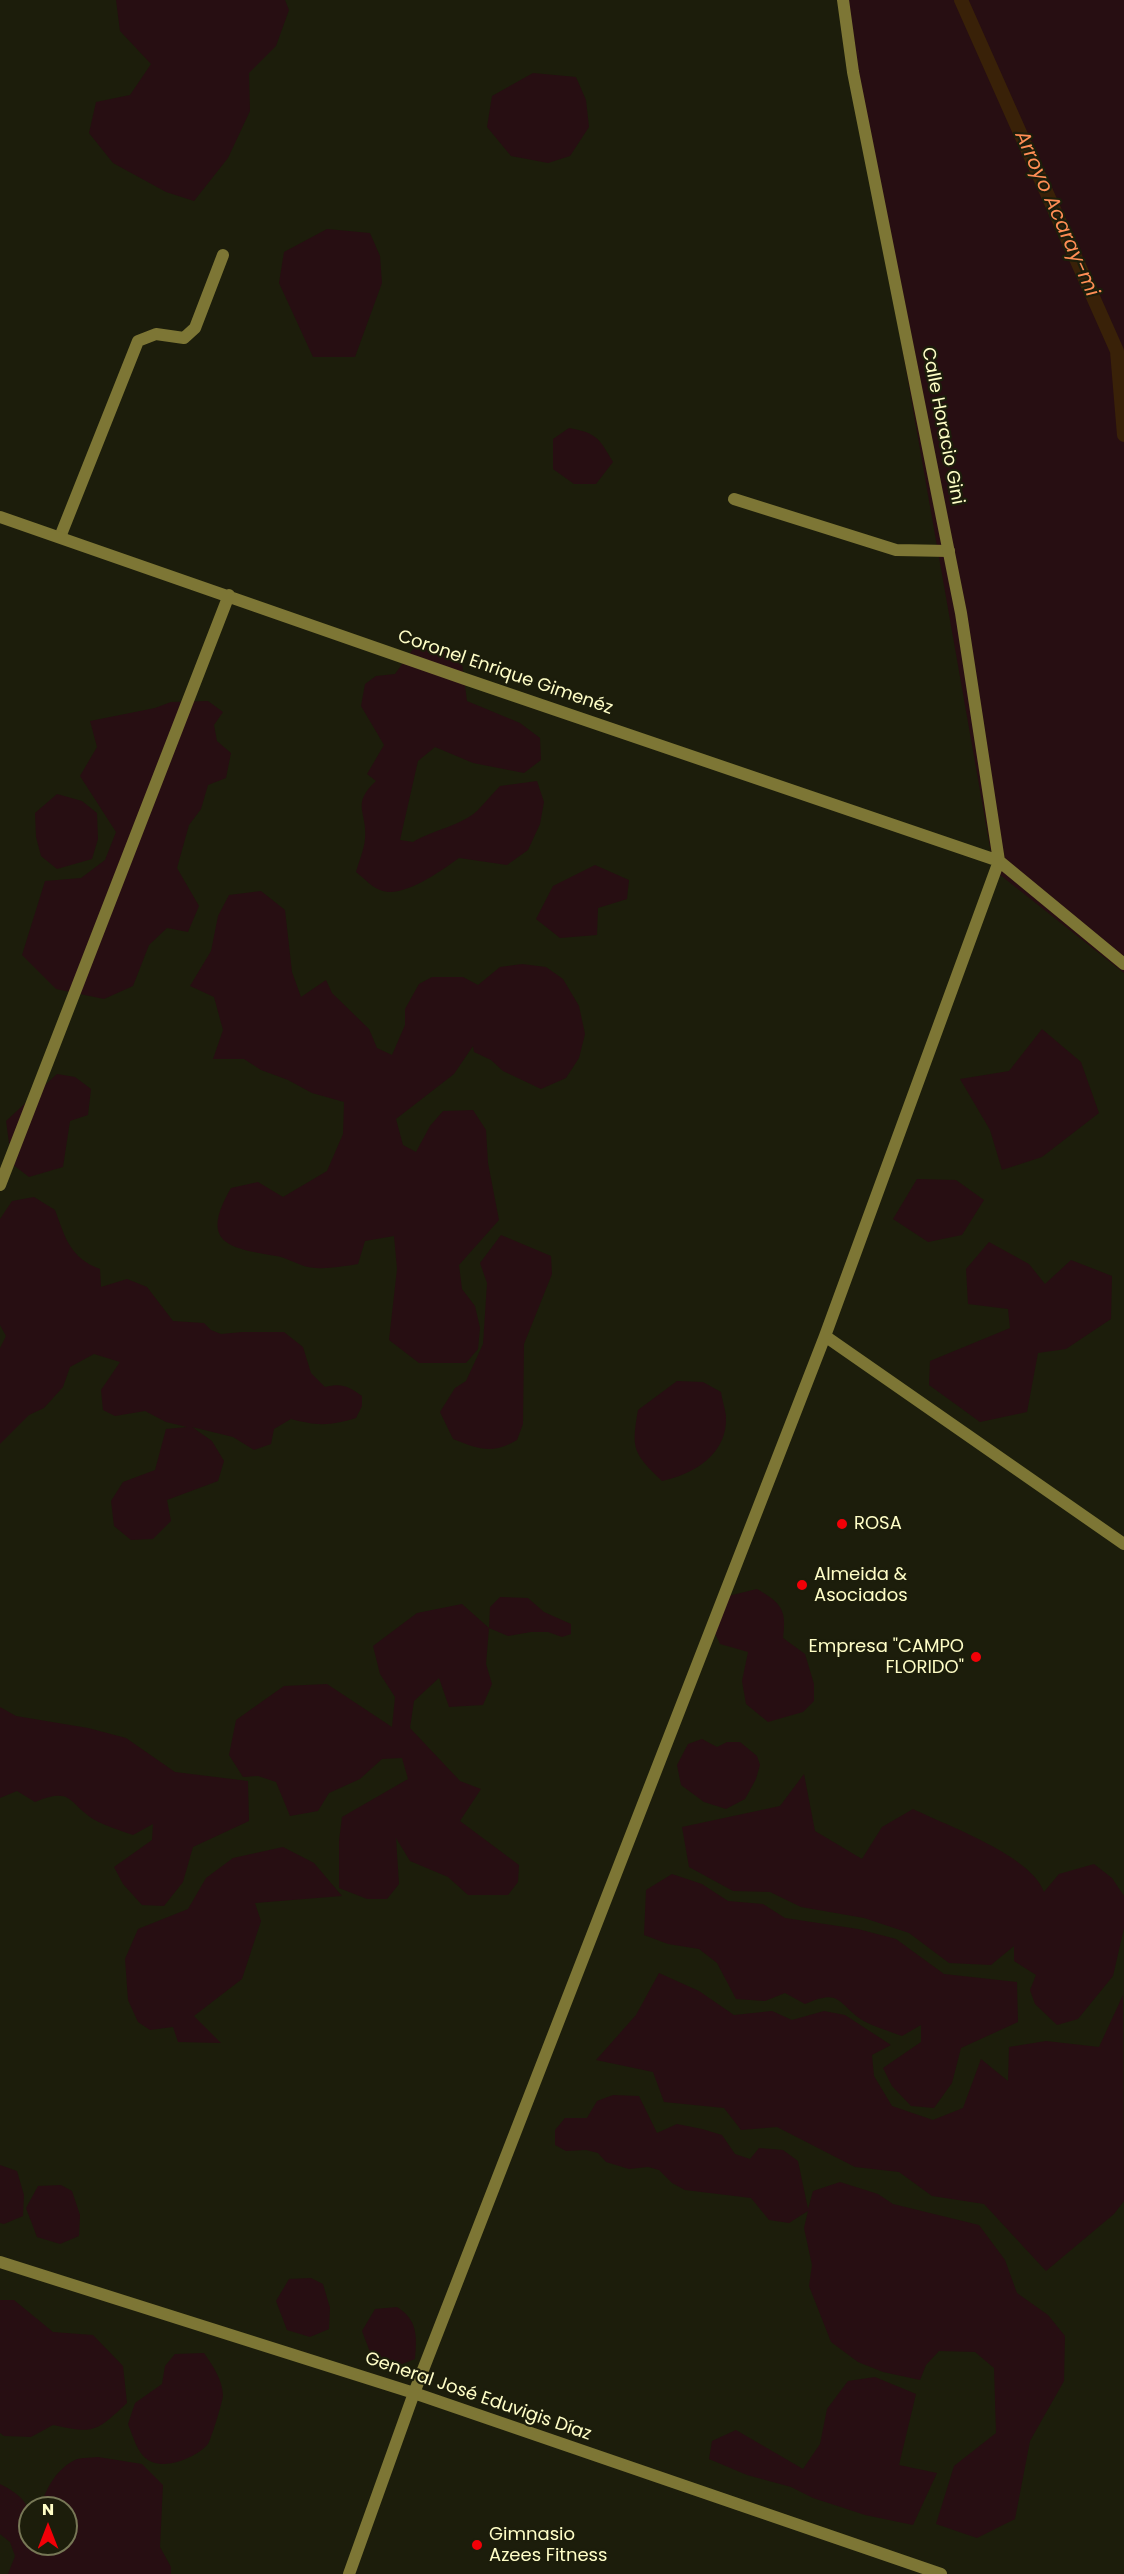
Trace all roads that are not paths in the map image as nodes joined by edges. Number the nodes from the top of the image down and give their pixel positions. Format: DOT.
graph roads {
  1 [pos="843,0"];
  2 [pos="224,255"];
  3 [pos="734,500"];
  4 [pos="0,517"];
  5 [pos="60,537"];
  6 [pos="949,551"];
  7 [pos="228,595"];
  8 [pos="999,861"];
  9 [pos="1124,964"];
  10 [pos="0,1185"];
  11 [pos="825,1336"];
  12 [pos="1124,1544"];
  13 [pos="0,2262"];
  14 [pos="414,2393"];
  15 [pos="349,2574"];
  16 [pos="941,2574"];
  1 -- 6 [label="street, Calle Horacio Gini"];
  2 -- 5 [label="street"];
  3 -- 6 [label="street"];
  4 -- 5 [label="street, Coronel Enrique Gimenéz"];
  5 -- 7 [label="street, Coronel Enrique Gimenéz"];
  6 -- 8 [label="street, Calle Horacio Gini"];
  7 -- 8 [label="street, Coronel Enrique Gimenéz"];
  7 -- 10 [label="street"];
  8 -- 9 [label="street"];
  8 -- 11 [label="street"];
  11 -- 12 [label="street"];
  11 -- 14 [label="street"];
  13 -- 14 [label="street, General José Eduvigis Díaz"];
  14 -- 15 [label="street"];
  14 -- 16 [label="street, General José Eduvigis Díaz"];
}
